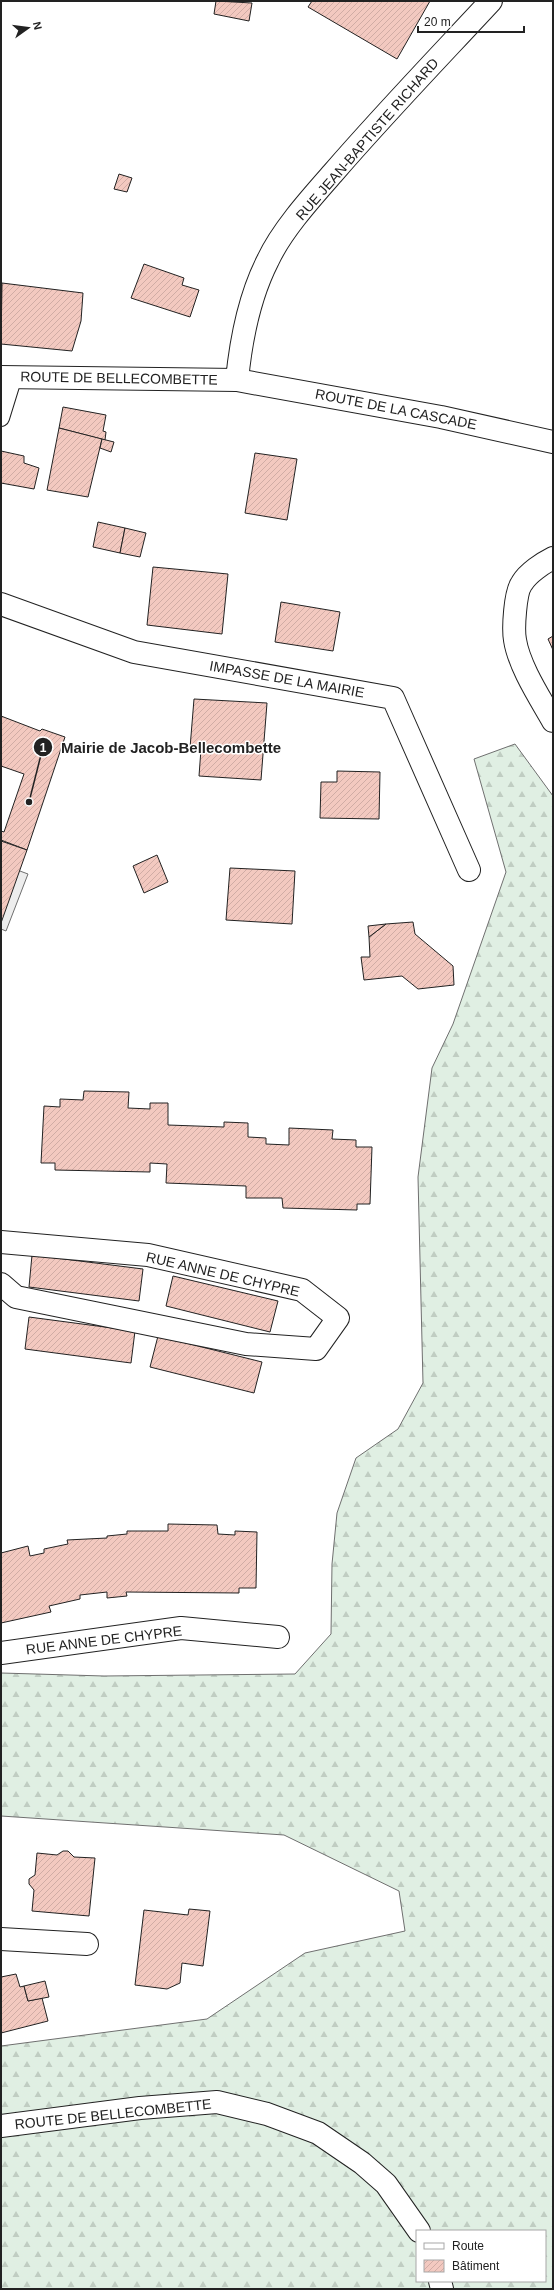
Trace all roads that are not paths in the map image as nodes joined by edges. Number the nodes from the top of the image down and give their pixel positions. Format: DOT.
graph roads {
  1 [pos="491,1"];
  2 [pos="7,377"];
  3 [pos="237,380"];
  4 [pos="1,418"];
  5 [pos="553,442"];
  6 [pos="553,558"];
  7 [pos="1,604"];
  8 [pos="553,721"];
  9 [pos="469,870"];
  10 [pos="1,1242"];
  11 [pos="1,1284"];
  12 [pos="278,1637"];
  13 [pos="1,1653"];
  14 [pos="1,1939"];
  15 [pos="87,1944"];
  16 [pos="1,2126"];
  17 [pos="418,2230"];
  1 -- 3 [label="street, RUE JEAN-BAPTISTE RICHARD"];
  2 -- 3 [label="street, ROUTE DE BELLECOMBETTE"];
  2 -- 4 [label="lane"];
  3 -- 5 [label="street, ROUTE DE LA CASCADE"];
  6 -- 8 [label="street"];
  7 -- 9 [label="street, IMPASSE DE LA MAIRIE"];
  10 -- 11 [label="street, RUE ANNE DE CHYPRE"];
  12 -- 13 [label="street, RUE ANNE DE CHYPRE"];
  14 -- 15 [label="street"];
  16 -- 17 [label="street, ROUTE DE BELLECOMBETTE"];
}
